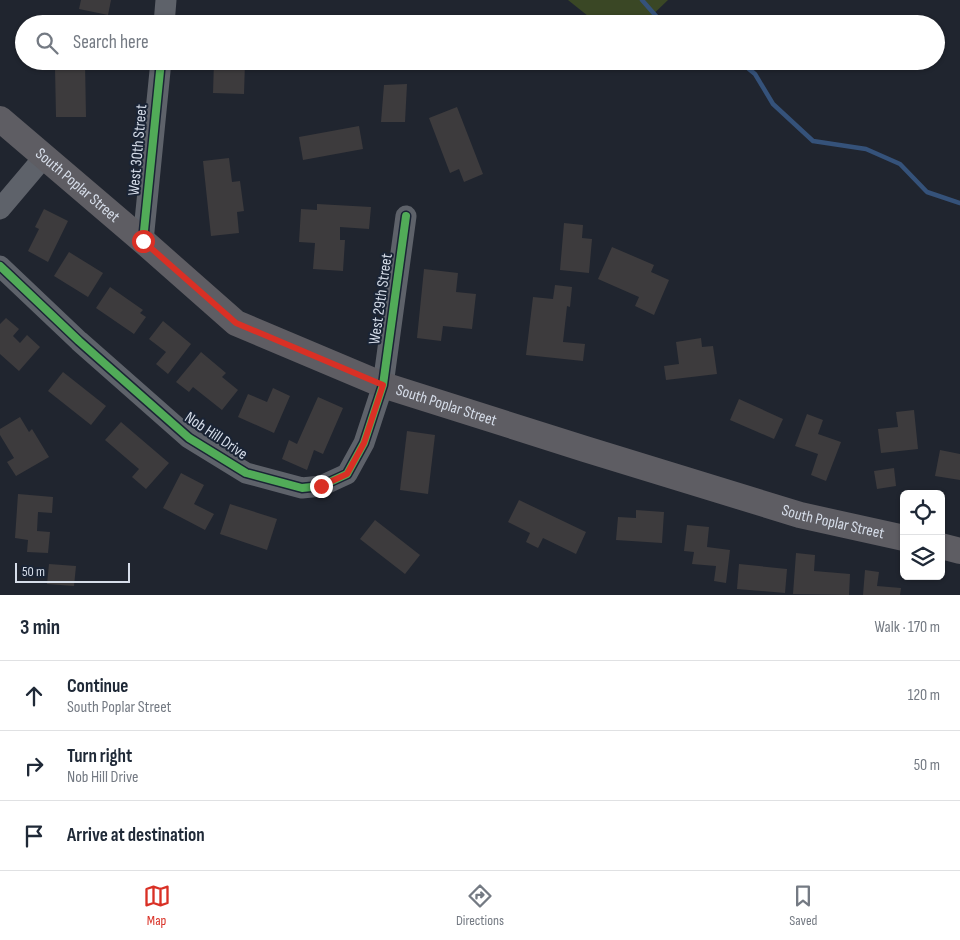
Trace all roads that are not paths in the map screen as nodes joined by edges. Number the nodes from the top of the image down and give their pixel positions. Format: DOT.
graph roads {
  1 [pos="166,0"];
  2 [pos="165,15"];
  3 [pos="160,70"];
  4 [pos="0,119"];
  5 [pos="44,157"];
  6 [pos="0,209"];
  7 [pos="406,216"];
  8 [pos="143,241"];
  9 [pos="0,266"];
  10 [pos="383,385"];
  11 [pos="900,537"];
  12 [pos="945,547"];
  13 [pos="960,551"];
  1 -- 2 [label="street"];
  3 -- 8 [label="street, West 30th Street"];
  4 -- 5 [label="main road, South Poplar Street"];
  5 -- 6 [label="street"];
  5 -- 8 [label="main road, South Poplar Street"];
  7 -- 10 [label="street, West 29th Street"];
  8 -- 10 [label="main road, South Poplar Street"];
  9 -- 10 [label="street, Nob Hill Drive"];
  10 -- 11 [label="main road, South Poplar Street"];
  12 -- 13 [label="main road"];
}
